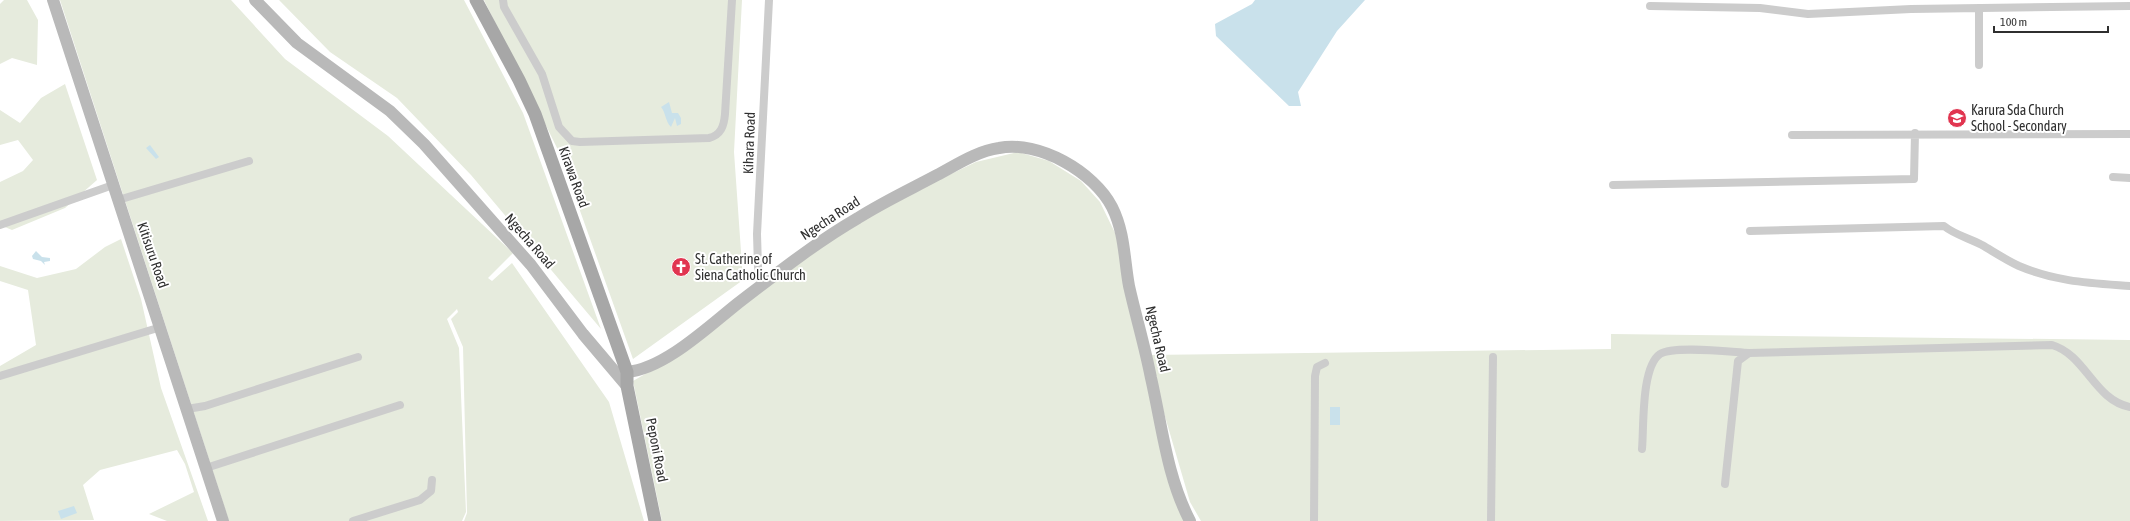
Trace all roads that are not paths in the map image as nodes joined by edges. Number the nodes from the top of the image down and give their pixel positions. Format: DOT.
graph roads {
  1 [pos="53,0"];
  2 [pos="256,0"];
  3 [pos="476,0"];
  4 [pos="503,0"];
  5 [pos="732,0"];
  6 [pos="769,0"];
  7 [pos="1650,6"];
  8 [pos="2130,6"];
  9 [pos="1979,8"];
  10 [pos="1979,65"];
  11 [pos="1915,134"];
  12 [pos="2130,134"];
  13 [pos="1792,135"];
  14 [pos="250,161"];
  15 [pos="2113,178"];
  16 [pos="2130,178"];
  17 [pos="113,185"];
  18 [pos="1613,185"];
  19 [pos="118,200"];
  20 [pos="0,226"];
  21 [pos="1750,231"];
  22 [pos="762,286"];
  23 [pos="2130,286"];
  24 [pos="161,326"];
  25 [pos="1749,353"];
  26 [pos="358,357"];
  27 [pos="1493,357"];
  28 [pos="1325,363"];
  29 [pos="627,372"];
  30 [pos="0,376"];
  31 [pos="627,386"];
  32 [pos="400,404"];
  33 [pos="2130,407"];
  34 [pos="187,409"];
  35 [pos="1642,449"];
  36 [pos="206,468"];
  37 [pos="432,480"];
  38 [pos="1725,484"];
  39 [pos="223,521"];
  40 [pos="353,521"];
  41 [pos="655,521"];
  42 [pos="1190,521"];
  43 [pos="1314,521"];
  44 [pos="1490,521"];
  1 -- 17 [label="street, Kitisuru Road"];
  2 -- 31 [label="street, Ngecha Road"];
  3 -- 29 [label="main road, Kirawa Road"];
  4 -- 5 [label="street"];
  6 -- 22 [label="street, Kihara Road"];
  7 -- 9 [label="street"];
  8 -- 9 [label="street"];
  9 -- 10 [label="street"];
  11 -- 12 [label="street"];
  11 -- 13 [label="street"];
  11 -- 18 [label="street"];
  14 -- 19 [label="street"];
  15 -- 16 [label="street"];
  17 -- 19 [label="street, Kitisuru Road"];
  17 -- 20 [label="street"];
  19 -- 24 [label="street, Kitisuru Road"];
  21 -- 23 [label="street"];
  22 -- 29 [label="street, Ngecha Road"];
  22 -- 42 [label="street, Ngecha Road"];
  24 -- 30 [label="street"];
  24 -- 34 [label="street, Kitisuru Road"];
  25 -- 33 [label="street"];
  25 -- 35 [label="street"];
  25 -- 38 [label="street"];
  26 -- 34 [label="street"];
  27 -- 44 [label="street"];
  28 -- 43 [label="street"];
  29 -- 31 [label="main road"];
  31 -- 41 [label="main road, Peponi Road"];
  32 -- 36 [label="street"];
  34 -- 36 [label="street, Kitisuru Road"];
  36 -- 39 [label="street, Kitisuru Road"];
  37 -- 40 [label="street"];
}
